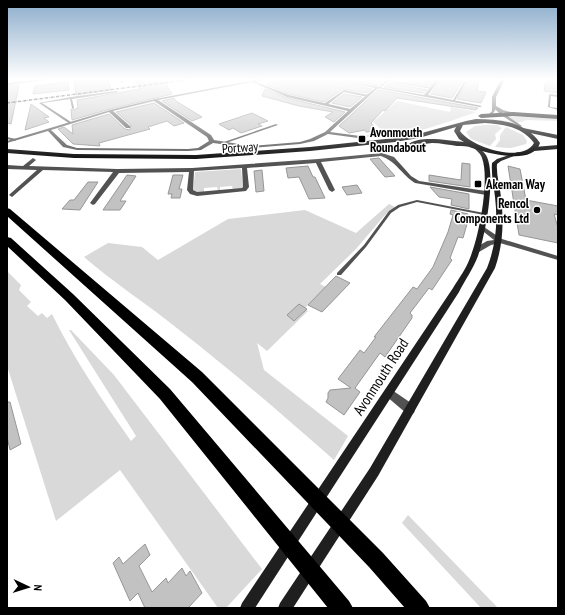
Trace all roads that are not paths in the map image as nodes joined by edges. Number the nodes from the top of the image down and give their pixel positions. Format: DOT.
graph roads {
  1 [pos="47,108"];
  2 [pos="123,108"];
  3 [pos="167,108"];
  4 [pos="341,108"];
  5 [pos="354,108"];
  6 [pos="495,108"];
  7 [pos="351,110"];
  8 [pos="110,111"];
  9 [pos="491,114"];
  10 [pos="502,114"];
  11 [pos="514,114"];
  12 [pos="558,117"];
  13 [pos="468,122"];
  14 [pos="70,123"];
  15 [pos="558,123"];
  16 [pos="277,125"];
  17 [pos="460,125"];
  18 [pos="128,127"];
  19 [pos="522,129"];
  20 [pos="48,130"];
  21 [pos="327,133"];
  22 [pos="358,137"];
  23 [pos="558,137"];
  24 [pos="7,138"];
  25 [pos="15,140"];
  26 [pos="212,141"];
  27 [pos="7,142"];
  28 [pos="222,143"];
  29 [pos="7,146"];
  30 [pos="474,146"];
  31 [pos="558,147"];
  32 [pos="534,149"];
  33 [pos="7,151"];
  34 [pos="520,153"];
  35 [pos="7,158"];
  36 [pos="33,160"];
  37 [pos="318,161"];
  38 [pos="7,167"];
  39 [pos="244,167"];
  40 [pos="24,168"];
  41 [pos="40,169"];
  42 [pos="192,170"];
  43 [pos="118,171"];
  44 [pos="332,190"];
  45 [pos="486,193"];
  46 [pos="12,195"];
  47 [pos="93,203"];
  48 [pos="7,211"];
  49 [pos="484,214"];
  50 [pos="481,227"];
  51 [pos="7,240"];
  52 [pos="500,241"];
  53 [pos="477,250"];
  54 [pos="558,258"];
  55 [pos="340,274"];
  56 [pos="389,393"];
  57 [pos="410,409"];
  58 [pos="247,608"];
  59 [pos="285,608"];
  60 [pos="342,608"];
  61 [pos="419,608"];
  1 -- 14 [label="lane"];
  2 -- 8 [label="street"];
  3 -- 26 [label="street"];
  4 -- 7 [label="street"];
  5 -- 7 [label="street"];
  6 -- 9 [label="street"];
  6 -- 10 [label="lane"];
  6 -- 11 [label="street"];
  7 -- 21 [label="street"];
  8 -- 14 [label="street"];
  8 -- 18 [label="street"];
  9 -- 10 [label="highway, Portway"];
  9 -- 13 [label="highway, Portway"];
  10 -- 11 [label="highway, Portway"];
  10 -- 19 [label="lane"];
  11 -- 12 [label="highway, Portway"];
  13 -- 17 [label="highway, Portway"];
  13 -- 19 [label="highway"];
  14 -- 20 [label="street"];
  15 -- 19 [label="highway"];
  16 -- 28 [label="lane"];
  17 -- 30 [label="highway"];
  17 -- 33 [label="highway, Portway"];
  19 -- 23 [label="highway"];
  19 -- 32 [label="highway"];
  20 -- 25 [label="street"];
  20 -- 26 [label="street, Portway"];
  21 -- 22 [label="street"];
  21 -- 28 [label="street, Portway"];
  24 -- 25 [label="lane"];
  25 -- 27 [label="street"];
  25 -- 29 [label="street"];
  26 -- 28 [label="street, Portway"];
  30 -- 34 [label="highway"];
  30 -- 36 [label="highway, Portway"];
  30 -- 45 [label="main road, Avonmouth Road"];
  31 -- 32 [label="highway"];
  32 -- 34 [label="highway"];
  34 -- 52 [label="main road"];
  35 -- 36 [label="highway, Portway"];
  36 -- 40 [label="street"];
  37 -- 39 [label="street, Portway"];
  37 -- 44 [label="street"];
  37 -- 45 [label="street, Portway"];
  38 -- 40 [label="street, Portway"];
  39 -- 42 [label="street, Portway"];
  39 -- 42 [label="street, Portway"];
  40 -- 41 [label="street, Portway"];
  41 -- 43 [label="street, Portway"];
  41 -- 46 [label="street"];
  42 -- 43 [label="street, Portway"];
  43 -- 47 [label="street"];
  45 -- 49 [label="main road, Avonmouth Road"];
  48 -- 61 [label="highway"];
  49 -- 50 [label="main road, Avonmouth Road"];
  49 -- 55 [label="lane"];
  50 -- 52 [label="street"];
  50 -- 53 [label="main road, Avonmouth Road"];
  51 -- 60 [label="highway"];
  52 -- 53 [label="street"];
  52 -- 54 [label="street"];
  52 -- 57 [label="main road"];
  53 -- 56 [label="main road, Avonmouth Road"];
  56 -- 57 [label="street"];
  56 -- 58 [label="main road, Avonmouth Road"];
  57 -- 59 [label="main road"];
}
